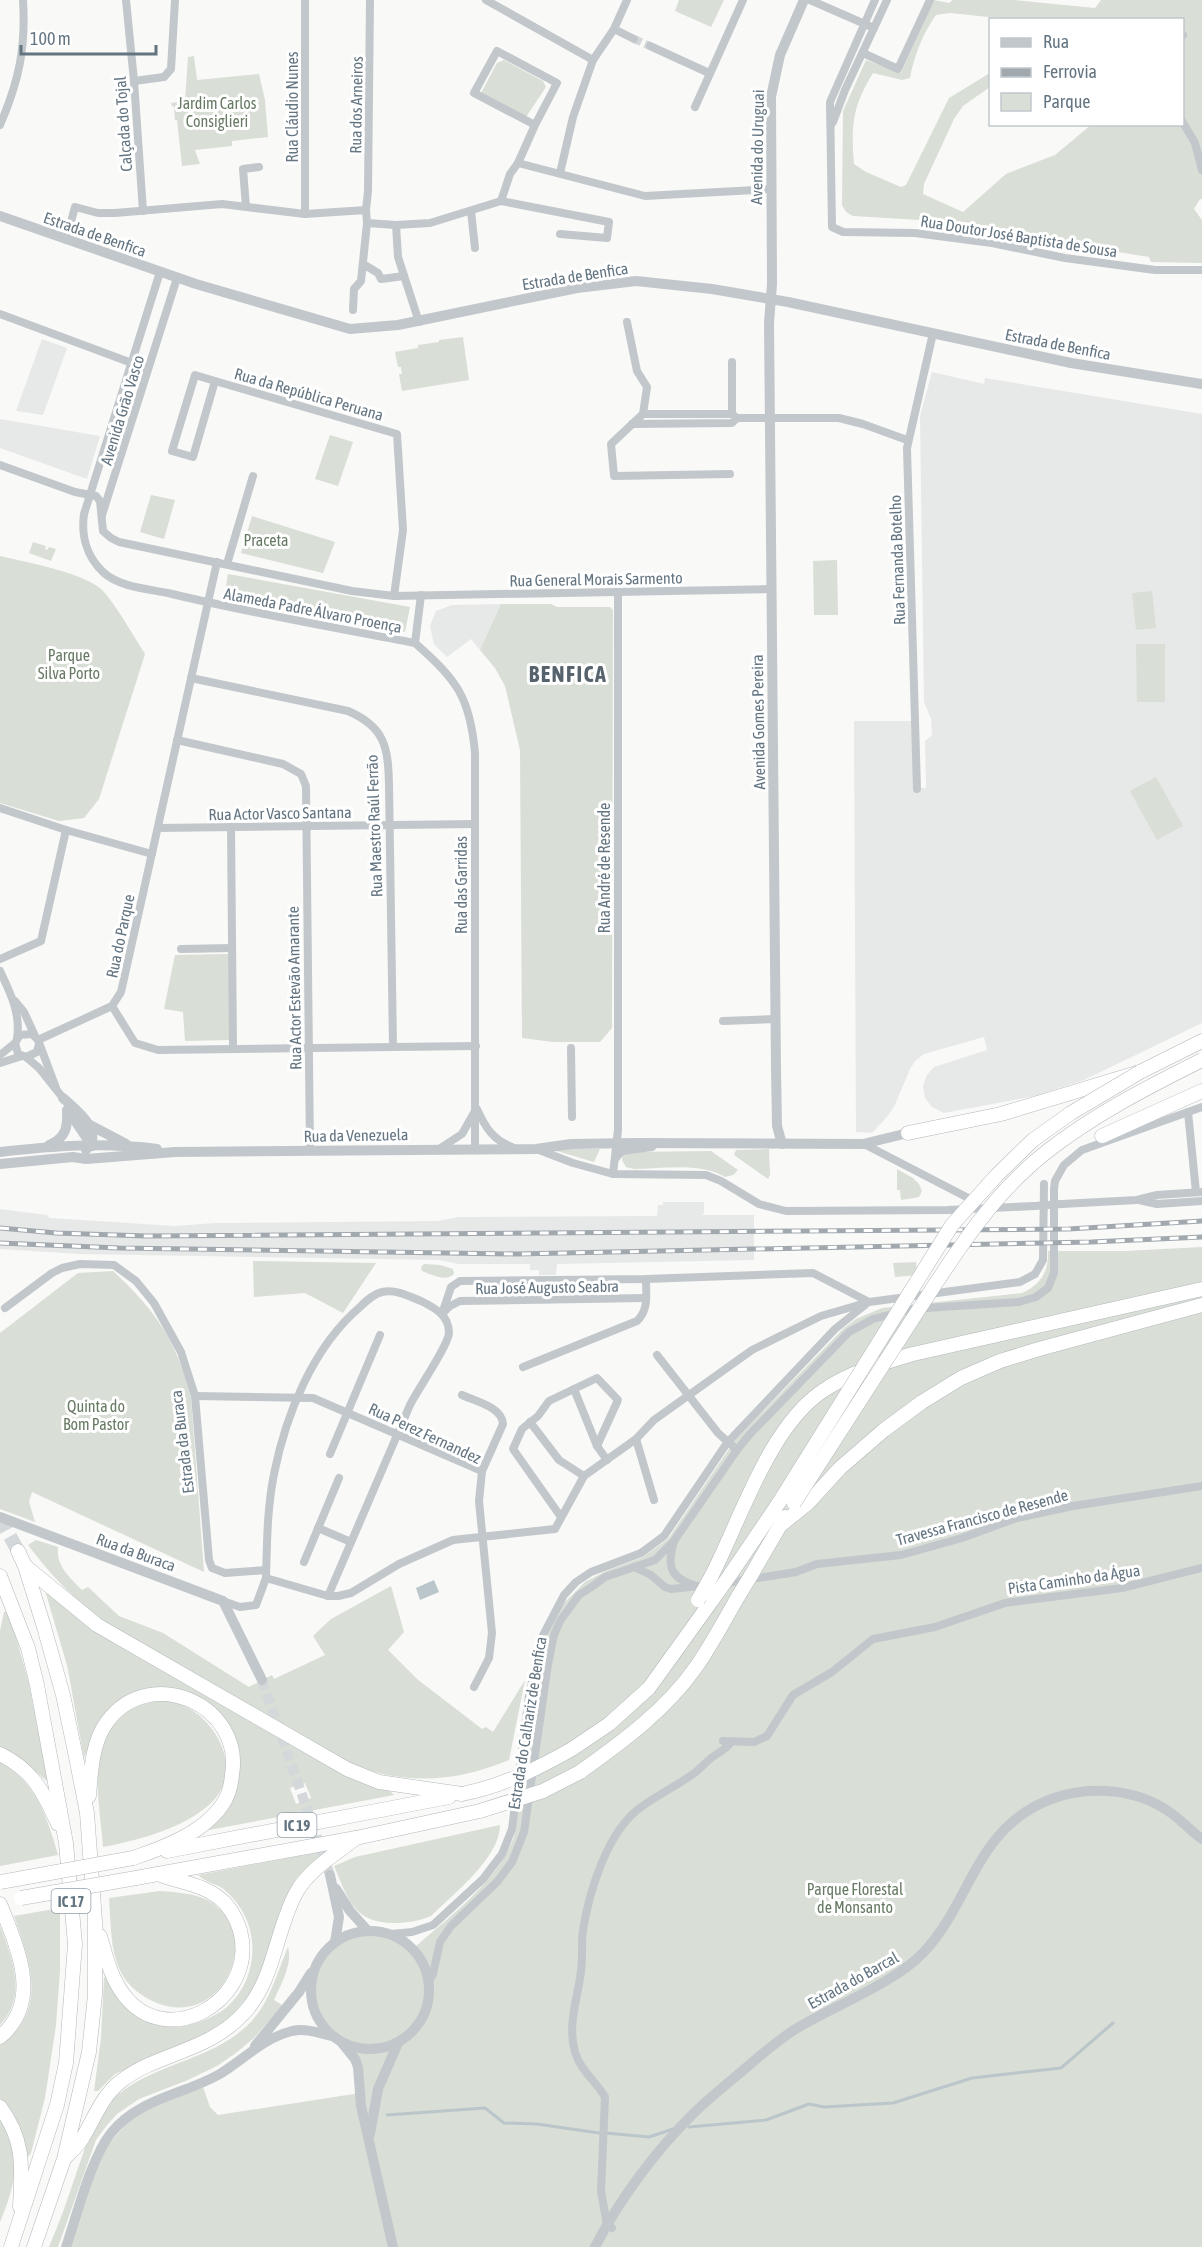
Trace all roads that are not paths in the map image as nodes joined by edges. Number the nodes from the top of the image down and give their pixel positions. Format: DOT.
graph roads {
  1 [pos="23,0"];
  2 [pos="126,0"];
  3 [pos="176,0"];
  4 [pos="305,0"];
  5 [pos="370,0"];
  6 [pos="486,0"];
  7 [pos="627,0"];
  8 [pos="743,0"];
  9 [pos="804,0"];
  10 [pos="810,0"];
  11 [pos="875,0"];
  12 [pos="887,0"];
  13 [pos="930,0"];
  14 [pos="864,23"];
  15 [pos="874,28"];
  16 [pos="614,29"];
  17 [pos="634,39"];
  18 [pos="650,45"];
  19 [pos="863,53"];
  20 [pos="593,60"];
  21 [pos="709,74"];
  22 [pos="134,81"];
  23 [pos="695,107"];
  24 [pos="1184,124"];
  25 [pos="0,125"];
  26 [pos="535,125"];
  27 [pos="832,125"];
  28 [pos="518,164"];
  29 [pos="259,168"];
  30 [pos="1202,171"];
  31 [pos="560,173"];
  32 [pos="771,189"];
  33 [pos="501,201"];
  34 [pos="246,207"];
  35 [pos="366,210"];
  36 [pos="143,211"];
  37 [pos="471,211"];
  38 [pos="305,214"];
  39 [pos="0,216"];
  40 [pos="367,223"];
  41 [pos="396,225"];
  42 [pos="560,234"];
  43 [pos="66,240"];
  44 [pos="475,248"];
  45 [pos="363,264"];
  46 [pos="1202,270"];
  47 [pos="160,272"];
  48 [pos="404,276"];
  49 [pos="177,278"];
  50 [pos="771,300"];
  51 [pos="353,310"];
  52 [pos="0,314"];
  53 [pos="419,322"];
  54 [pos="627,322"];
  55 [pos="933,333"];
  56 [pos="131,362"];
  57 [pos="732,362"];
  58 [pos="148,369"];
  59 [pos="215,381"];
  60 [pos="1202,384"];
  61 [pos="643,414"];
  62 [pos="735,416"];
  63 [pos="770,418"];
  64 [pos="632,424"];
  65 [pos="908,440"];
  66 [pos="0,465"];
  67 [pos="730,474"];
  68 [pos="253,476"];
  69 [pos="90,493"];
  70 [pos="84,514"];
  71 [pos="100,519"];
  72 [pos="217,562"];
  73 [pos="227,564"];
  74 [pos="772,589"];
  75 [pos="618,592"];
  76 [pos="422,595"];
  77 [pos="394,596"];
  78 [pos="208,603"];
  79 [pos="415,643"];
  80 [pos="191,678"];
  81 [pos="177,740"];
  82 [pos="917,789"];
  83 [pos="0,808"];
  84 [pos="475,824"];
  85 [pos="390,825"];
  86 [pos="306,826"];
  87 [pos="231,827"];
  88 [pos="158,828"];
  89 [pos="66,830"];
  90 [pos="152,854"];
  91 [pos="232,948"];
  92 [pos="181,949"];
  93 [pos="0,959"];
  94 [pos="0,971"];
  95 [pos="12,997"];
  96 [pos="112,1006"];
  97 [pos="776,1019"];
  98 [pos="723,1021"];
  99 [pos="38,1040"];
  100 [pos="16,1041"];
  101 [pos="1199,1043"];
  102 [pos="476,1046"];
  103 [pos="393,1047"];
  104 [pos="309,1048"];
  105 [pos="571,1048"];
  106 [pos="233,1049"];
  107 [pos="0,1054"];
  108 [pos="24,1057"];
  109 [pos="1202,1060"];
  110 [pos="0,1063"];
  111 [pos="1140,1072"];
  112 [pos="56,1088"];
  113 [pos="1202,1091"];
  114 [pos="65,1104"];
  115 [pos="477,1107"];
  116 [pos="1202,1107"];
  117 [pos="1188,1112"];
  118 [pos="572,1117"];
  119 [pos="88,1124"];
  120 [pos="908,1133"];
  121 [pos="1102,1136"];
  122 [pos="618,1143"];
  123 [pos="672,1144"];
  124 [pos="782,1144"];
  125 [pos="863,1144"];
  126 [pos="91,1145"];
  127 [pos="129,1145"];
  128 [pos="46,1147"];
  129 [pos="475,1148"];
  130 [pos="439,1149"];
  131 [pos="520,1149"];
  132 [pos="536,1149"];
  133 [pos="310,1151"];
  134 [pos="0,1152"];
  135 [pos="175,1152"];
  136 [pos="73,1157"];
  137 [pos="110,1157"];
  138 [pos="615,1159"];
  139 [pos="1,1165"];
  140 [pos="613,1174"];
  141 [pos="1044,1184"];
  142 [pos="1199,1192"];
  143 [pos="1137,1200"];
  144 [pos="1202,1201"];
  145 [pos="994,1206"];
  146 [pos="646,1279"];
  147 [pos="1202,1289"];
  148 [pos="646,1298"];
  149 [pos="869,1302"];
  150 [pos="1202,1305"];
  151 [pos="5,1308"];
  152 [pos="442,1314"];
  153 [pos="380,1335"];
  154 [pos="657,1355"];
  155 [pos="523,1367"];
  156 [pos="574,1389"];
  157 [pos="462,1395"];
  158 [pos="688,1395"];
  159 [pos="195,1396"];
  160 [pos="299,1396"];
  161 [pos="347,1413"];
  162 [pos="530,1422"];
  163 [pos="397,1435"];
  164 [pos="636,1439"];
  165 [pos="727,1443"];
  166 [pos="597,1446"];
  167 [pos="737,1450"];
  168 [pos="330,1454"];
  169 [pos="607,1460"];
  170 [pos="482,1471"];
  171 [pos="584,1476"];
  172 [pos="339,1478"];
  173 [pos="1202,1486"];
  174 [pos="654,1500"];
  175 [pos="787,1502"];
  176 [pos="0,1517"];
  177 [pos="561,1517"];
  178 [pos="782,1524"];
  179 [pos="318,1528"];
  180 [pos="482,1537"];
  181 [pos="674,1540"];
  182 [pos="351,1542"];
  183 [pos="18,1551"];
  184 [pos="304,1562"];
  185 [pos="25,1566"];
  186 [pos="634,1567"];
  187 [pos="1202,1568"];
  188 [pos="266,1574"];
  189 [pos="0,1576"];
  190 [pos="698,1593"];
  191 [pos="328,1596"];
  192 [pos="224,1600"];
  193 [pos="690,1630"];
  194 [pos="262,1680"];
  195 [pos="474,1687"];
  196 [pos="0,1754"];
  197 [pos="462,1794"];
  198 [pos="87,1813"];
  199 [pos="356,1838"];
  200 [pos="1202,1839"];
  201 [pos="66,1843"];
  202 [pos="133,1858"];
  203 [pos="158,1874"];
  204 [pos="0,1882"];
  205 [pos="0,1903"];
  206 [pos="95,1921"];
  207 [pos="368,1931"];
  208 [pos="391,1934"];
  209 [pos="335,1942"];
  210 [pos="315,1968"];
  211 [pos="429,1981"];
  212 [pos="0,2037"];
  213 [pos="337,2039"];
  214 [pos="398,2043"];
  215 [pos="249,2053"];
  216 [pos="0,2107"];
  217 [pos="369,2143"];
  218 [pos="64,2159"];
  219 [pos="609,2227"];
  220 [pos="18,2228"];
  221 [pos="11,2247"];
  222 [pos="34,2247"];
  223 [pos="66,2247"];
  224 [pos="393,2247"];
  225 [pos="595,2247"];
  1 -- 25 [label="street"];
  2 -- 22 [label="street, Calçada do Tojal"];
  3 -- 22 [label="street"];
  4 -- 38 [label="street, Rua Cláudio Nunes"];
  5 -- 35 [label="street, Rua dos Arneiros"];
  6 -- 20 [label="street"];
  7 -- 16 [label="street"];
  8 -- 21 [label="street"];
  9 -- 32 [label="street, Avenida do Uruguai"];
  10 -- 14 [label="street"];
  11 -- 14 [label="street"];
  12 -- 15 [label="street"];
  13 -- 19 [label="street"];
  14 -- 15 [label="street"];
  14 -- 27 [label="street"];
  15 -- 19 [label="street"];
  16 -- 17 [label="street"];
  16 -- 20 [label="street"];
  18 -- 21 [label="street"];
  19 -- 27 [label="street"];
  20 -- 31 [label="street"];
  21 -- 23 [label="street"];
  22 -- 36 [label="street, Calçada do Tojal"];
  24 -- 30 [label="street"];
  26 -- 26 [label="street"];
  26 -- 28 [label="street"];
  27 -- 46 [label="street, Rua Doutor José Baptista de Sousa"];
  28 -- 31 [label="street"];
  28 -- 33 [label="street"];
  29 -- 34 [label="street"];
  31 -- 32 [label="street"];
  32 -- 50 [label="street, Avenida do Uruguai"];
  33 -- 37 [label="street"];
  33 -- 42 [label="street"];
  34 -- 36 [label="street"];
  34 -- 38 [label="street"];
  35 -- 38 [label="street"];
  35 -- 40 [label="street, Rua dos Arneiros"];
  36 -- 43 [label="street"];
  37 -- 41 [label="street"];
  37 -- 44 [label="street"];
  39 -- 43 [label="street, Estrada de Benfica"];
  40 -- 41 [label="street"];
  40 -- 45 [label="street"];
  41 -- 48 [label="street"];
  43 -- 47 [label="street, Estrada de Benfica"];
  45 -- 48 [label="street"];
  45 -- 51 [label="street"];
  47 -- 49 [label="street, Estrada de Benfica"];
  47 -- 56 [label="street, Avenida Grão Vasco"];
  48 -- 53 [label="street"];
  49 -- 53 [label="street, Estrada de Benfica"];
  49 -- 58 [label="street, Avenida Grão Vasco"];
  50 -- 53 [label="street, Estrada de Benfica"];
  50 -- 55 [label="street, Estrada de Benfica"];
  50 -- 63 [label="street, Avenida Gomes Pereira"];
  52 -- 56 [label="street"];
  54 -- 61 [label="street"];
  55 -- 60 [label="street, Estrada de Benfica"];
  55 -- 65 [label="street, Rua Fernanda Botelho"];
  56 -- 58 [label="street"];
  56 -- 69 [label="street, Avenida Grão Vasco"];
  57 -- 62 [label="street"];
  58 -- 71 [label="street, Avenida Grão Vasco"];
  59 -- 59 [label="street, Rua da República Peruana"];
  59 -- 77 [label="street, Rua da República Peruana"];
  61 -- 62 [label="street"];
  61 -- 64 [label="street"];
  62 -- 63 [label="street"];
  62 -- 64 [label="street"];
  63 -- 65 [label="street"];
  63 -- 74 [label="street, Avenida Gomes Pereira"];
  64 -- 67 [label="street"];
  65 -- 82 [label="street, Rua Fernanda Botelho"];
  66 -- 69 [label="street"];
  68 -- 73 [label="street"];
  69 -- 70 [label="street, Avenida Grão Vasco"];
  69 -- 71 [label="street"];
  70 -- 78 [label="street, Alameda Padre Álvaro Proença"];
  71 -- 72 [label="street, Alameda Padre Álvaro Proença"];
  72 -- 73 [label="street, Alameda Padre Álvaro Proença"];
  72 -- 78 [label="street, Rua do Parque"];
  73 -- 77 [label="street, Alameda Padre Álvaro Proença"];
  74 -- 75 [label="street, Rua General Morais Sarmento"];
  74 -- 97 [label="street, Avenida Gomes Pereira"];
  75 -- 76 [label="street, Rua General Morais Sarmento"];
  75 -- 122 [label="street, Rua André de Resende"];
  76 -- 77 [label="street, Alameda Padre Álvaro Proença"];
  76 -- 79 [label="street, Alameda Padre Álvaro Proença"];
  78 -- 79 [label="street, Alameda Padre Álvaro Proença"];
  78 -- 80 [label="street, Rua do Parque"];
  79 -- 84 [label="street, Rua das Garridas"];
  80 -- 81 [label="street, Rua do Parque"];
  80 -- 85 [label="street, Rua Maestro Raúl Ferrão"];
  81 -- 86 [label="street, Rua Actor Estevão Amarante"];
  81 -- 88 [label="street, Rua do Parque"];
  83 -- 89 [label="street"];
  84 -- 85 [label="street, Rua Actor Vasco Santana"];
  84 -- 102 [label="street, Rua das Garridas"];
  85 -- 86 [label="street, Rua Actor Vasco Santana"];
  85 -- 103 [label="street, Rua Maestro Raúl Ferrão"];
  86 -- 87 [label="street, Rua Actor Vasco Santana"];
  86 -- 104 [label="street, Rua Actor Estevão Amarante"];
  87 -- 88 [label="street, Rua Actor Vasco Santana"];
  87 -- 91 [label="street"];
  88 -- 90 [label="street, Rua do Parque"];
  89 -- 90 [label="street"];
  89 -- 93 [label="street"];
  90 -- 96 [label="street, Rua do Parque"];
  91 -- 92 [label="street"];
  91 -- 106 [label="street"];
  94 -- 95 [label="street"];
  95 -- 99 [label="street"];
  95 -- 100 [label="street"];
  96 -- 99 [label="street"];
  96 -- 106 [label="street"];
  97 -- 98 [label="street"];
  97 -- 124 [label="street, Avenida Gomes Pereira"];
  99 -- 100 [label="street"];
  99 -- 108 [label="street"];
  99 -- 112 [label="street"];
  100 -- 107 [label="street"];
  100 -- 108 [label="street"];
  101 -- 111 [label="highway"];
  102 -- 103 [label="street"];
  102 -- 115 [label="street, Rua das Garridas"];
  103 -- 104 [label="street"];
  104 -- 106 [label="street"];
  104 -- 133 [label="street, Rua Actor Estevão Amarante"];
  105 -- 118 [label="street"];
  108 -- 110 [label="street"];
  108 -- 112 [label="street"];
  109 -- 175 [label="highway, bridge"];
  111 -- 120 [label="highway, bridge"];
  111 -- 175 [label="highway, bridge"];
  112 -- 114 [label="street"];
  113 -- 121 [label="highway"];
  114 -- 119 [label="street"];
  114 -- 126 [label="street"];
  114 -- 128 [label="street"];
  115 -- 129 [label="street, Rua das Garridas"];
  115 -- 130 [label="street"];
  115 -- 131 [label="street"];
  116 -- 117 [label="street, Estrada do Calhariz de Benfica"];
  117 -- 142 [label="street"];
  117 -- 167 [label="street, Estrada do Calhariz de Benfica"];
  119 -- 126 [label="street"];
  119 -- 127 [label="street"];
  120 -- 125 [label="street, Rua da Venezuela"];
  122 -- 123 [label="street, Rua da Venezuela"];
  122 -- 132 [label="street, Rua da Venezuela"];
  122 -- 138 [label="street, Rua André de Resende"];
  123 -- 124 [label="street, Rua da Venezuela"];
  123 -- 138 [label="street, Rua da Venezuela"];
  124 -- 125 [label="street, Rua da Venezuela"];
  125 -- 145 [label="street"];
  126 -- 127 [label="street, Rua da Venezuela"];
  126 -- 128 [label="street, Rua da Venezuela"];
  126 -- 136 [label="street"];
  126 -- 137 [label="street"];
  127 -- 135 [label="street, Rua da Venezuela"];
  128 -- 134 [label="street, Rua da Venezuela"];
  129 -- 130 [label="street, Rua da Venezuela"];
  129 -- 131 [label="street, Rua da Venezuela"];
  130 -- 133 [label="street, Rua da Venezuela"];
  131 -- 132 [label="street, Rua da Venezuela"];
  132 -- 140 [label="street, Rua da Venezuela"];
  133 -- 135 [label="street, Rua da Venezuela"];
  135 -- 137 [label="street, Rua da Venezuela"];
  136 -- 137 [label="street, Rua da Venezuela"];
  136 -- 139 [label="street, Rua da Venezuela"];
  138 -- 140 [label="street, Rua André de Resende"];
  140 -- 145 [label="street, Rua da Venezuela"];
  141 -- 149 [label="street"];
  142 -- 143 [label="street"];
  143 -- 144 [label="street"];
  143 -- 145 [label="street, bridge"];
  146 -- 148 [label="street"];
  146 -- 149 [label="street, Rua José Augusto Seabra"];
  146 -- 152 [label="street, Rua José Augusto Seabra"];
  147 -- 190 [label="highway, bridge"];
  148 -- 152 [label="street, Rua José Augusto Seabra"];
  148 -- 155 [label="street"];
  149 -- 158 [label="street"];
  149 -- 165 [label="street, Estrada do Calhariz de Benfica"];
  150 -- 178 [label="highway"];
  151 -- 159 [label="street, Estrada da Buraca"];
  152 -- 160 [label="street"];
  152 -- 163 [label="street"];
  153 -- 161 [label="street"];
  154 -- 158 [label="street"];
  156 -- 162 [label="street"];
  156 -- 166 [label="street"];
  156 -- 166 [label="street"];
  157 -- 170 [label="street"];
  158 -- 164 [label="street"];
  158 -- 165 [label="street"];
  159 -- 160 [label="street, Rua Perez Fernandez"];
  159 -- 188 [label="street, Estrada da Buraca"];
  160 -- 161 [label="street, Rua Perez Fernandez"];
  160 -- 188 [label="street"];
  161 -- 163 [label="street, Rua Perez Fernandez"];
  161 -- 168 [label="street"];
  162 -- 171 [label="street"];
  162 -- 177 [label="street"];
  163 -- 170 [label="street, Rua Perez Fernandez"];
  163 -- 182 [label="street"];
  164 -- 169 [label="street"];
  164 -- 174 [label="street"];
  165 -- 167 [label="street"];
  165 -- 208 [label="street, Estrada do Calhariz de Benfica"];
  166 -- 169 [label="street"];
  167 -- 181 [label="street, Estrada do Calhariz de Benfica"];
  169 -- 171 [label="street"];
  170 -- 180 [label="street, Rua Perez Fernandez"];
  171 -- 177 [label="street"];
  172 -- 179 [label="street"];
  173 -- 190 [label="street, Travessa Francisco de Resende"];
  175 -- 178 [label="highway"];
  175 -- 193 [label="highway, bridge"];
  176 -- 192 [label="street, Rua da Buraca"];
  177 -- 180 [label="street"];
  178 -- 199 [label="highway, IC 19, bridge"];
  179 -- 182 [label="street"];
  179 -- 184 [label="street"];
  180 -- 191 [label="street"];
  180 -- 195 [label="street, Rua Perez Fernandez"];
  181 -- 186 [label="street, Estrada do Calhariz de Benfica"];
  181 -- 190 [label="street"];
  182 -- 191 [label="street"];
  183 -- 185 [label="highway, IC 17"];
  185 -- 197 [label="highway"];
  185 -- 198 [label="highway, IC 17"];
  186 -- 190 [label="street, Travessa Francisco de Resende"];
  186 -- 211 [label="street, Estrada do Calhariz de Benfica"];
  187 -- 219 [label="street, Pista Caminho da Água"];
  188 -- 191 [label="street"];
  188 -- 192 [label="street, Rua da Buraca"];
  189 -- 201 [label="highway, IC 17"];
  190 -- 193 [label="highway"];
  192 -- 194 [label="street"];
  193 -- 197 [label="highway, IC 19, bridge"];
  196 -- 201 [label="highway"];
  197 -- 202 [label="highway, IC 19"];
  198 -- 202 [label="highway"];
  198 -- 206 [label="highway, IC 17"];
  199 -- 203 [label="highway, IC 19"];
  199 -- 218 [label="highway"];
  200 -- 219 [label="street, Estrada do Barcal"];
  201 -- 220 [label="highway, IC 17"];
  202 -- 204 [label="highway, IC 19, bridge"];
  203 -- 205 [label="highway, IC 19, bridge"];
  203 -- 206 [label="highway"];
  205 -- 212 [label="highway"];
  206 -- 218 [label="highway, IC 17"];
  207 -- 208 [label="street"];
  207 -- 209 [label="street"];
  207 -- 209 [label="street"];
  208 -- 211 [label="street"];
  209 -- 210 [label="street"];
  210 -- 213 [label="street"];
  210 -- 215 [label="street"];
  211 -- 214 [label="street"];
  213 -- 214 [label="street"];
  213 -- 215 [label="street"];
  213 -- 217 [label="street"];
  214 -- 217 [label="street"];
  215 -- 223 [label="street"];
  216 -- 220 [label="highway"];
  217 -- 224 [label="street"];
  218 -- 222 [label="highway, IC 17"];
  219 -- 225 [label="street, Estrada do Barcal"];
  220 -- 221 [label="highway, IC 17"];
}
